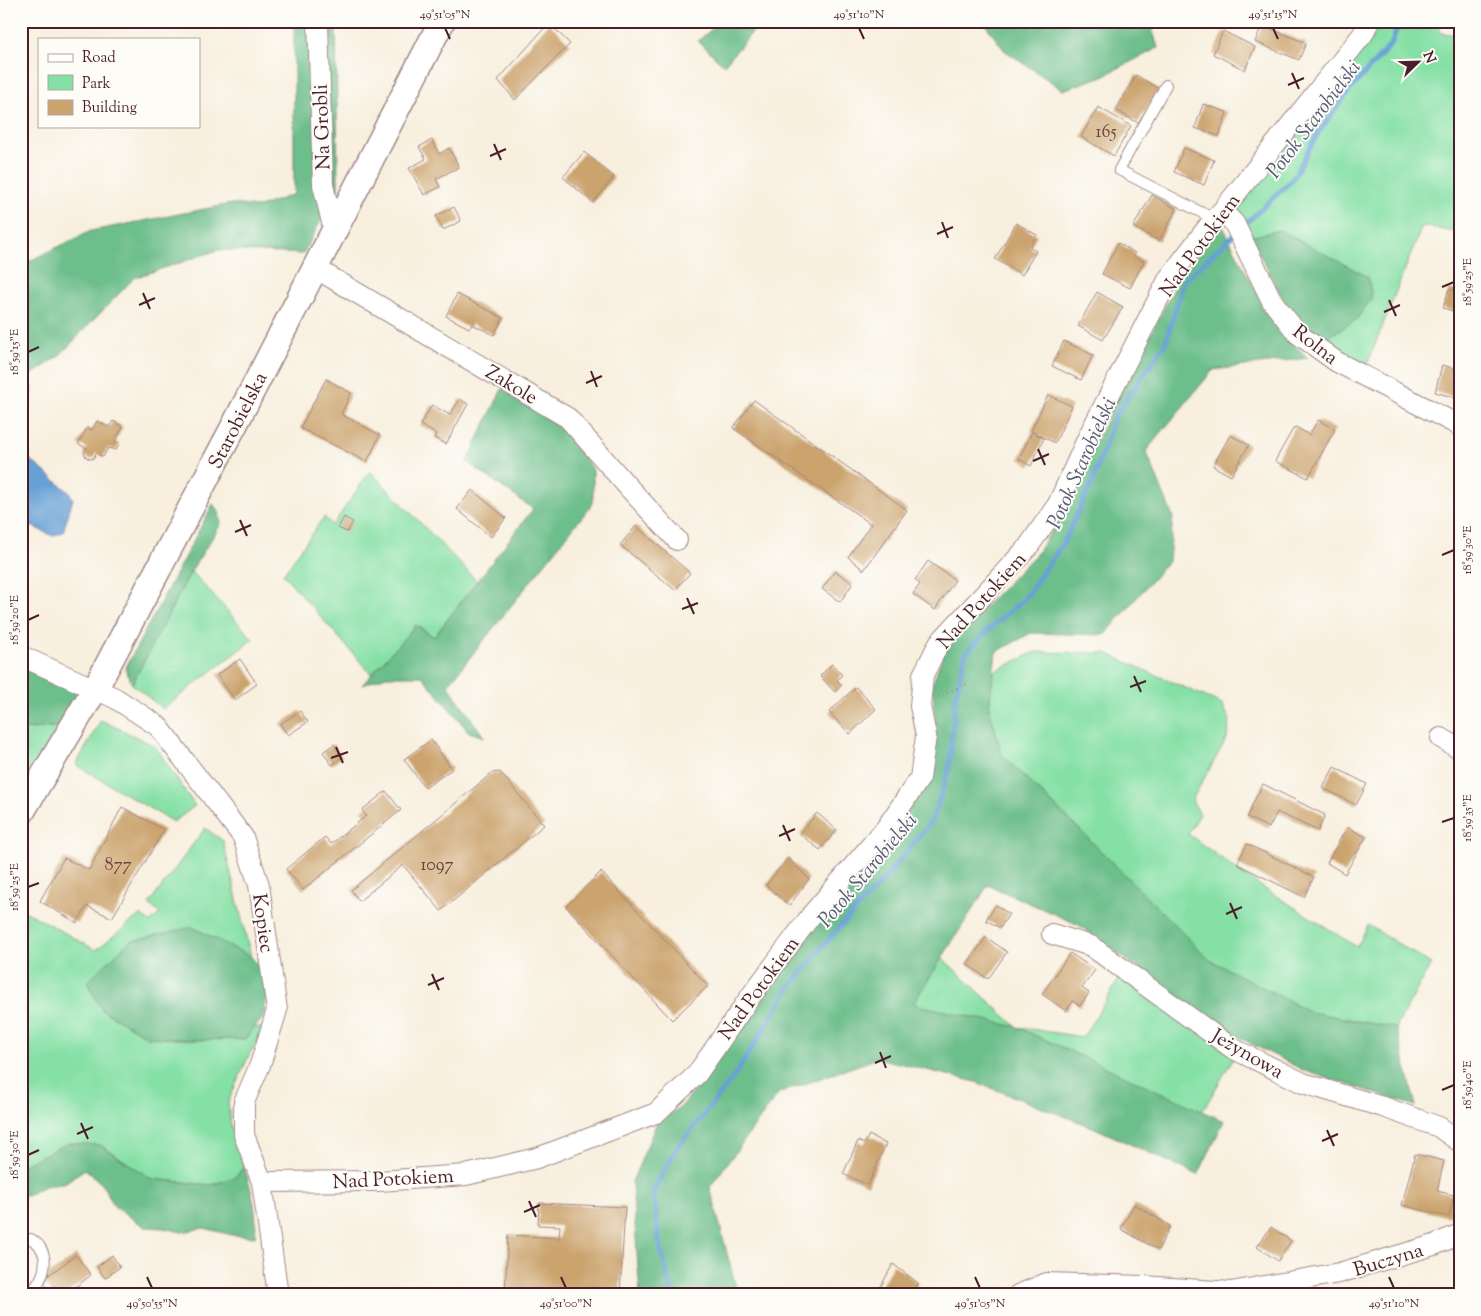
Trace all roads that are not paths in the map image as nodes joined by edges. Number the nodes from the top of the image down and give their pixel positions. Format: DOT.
graph roads {
  1 [pos="318,21"];
  2 [pos="442,21"];
  3 [pos="1369,21"];
  4 [pos="1166,85"];
  5 [pos="1228,223"];
  6 [pos="334,231"];
  7 [pos="315,268"];
  8 [pos="1460,426"];
  9 [pos="677,540"];
  10 [pos="21,656"];
  11 [pos="95,689"];
  12 [pos="1441,738"];
  13 [pos="1460,749"];
  14 [pos="21,813"];
  15 [pos="1052,934"];
  16 [pos="1460,1142"];
  17 [pos="262,1182"];
  18 [pos="1460,1234"];
  19 [pos="21,1239"];
  20 [pos="1231,1294"];
  21 [pos="24,1295"];
  22 [pos="278,1295"];
  23 [pos="1018,1295"];
  1 -- 6 [label="street, Na Grobli"];
  2 -- 6 [label="street, Starobielska"];
  3 -- 5 [label="street, Nad Potokiem"];
  4 -- 5 [label="lane"];
  5 -- 8 [label="street, Rolna"];
  5 -- 17 [label="street, Nad Potokiem"];
  6 -- 7 [label="street, Starobielska"];
  7 -- 9 [label="street, Zakole"];
  7 -- 11 [label="street, Starobielska"];
  10 -- 11 [label="street, Kopiec"];
  11 -- 14 [label="street, Starobielska"];
  11 -- 17 [label="street, Kopiec"];
  12 -- 13 [label="street"];
  15 -- 16 [label="street, Jeżynowa"];
  17 -- 22 [label="street, Kopiec"];
  18 -- 20 [label="street, Buczyna"];
  19 -- 21 [label="lane"];
  20 -- 23 [label="street, Buczyna"];
}
